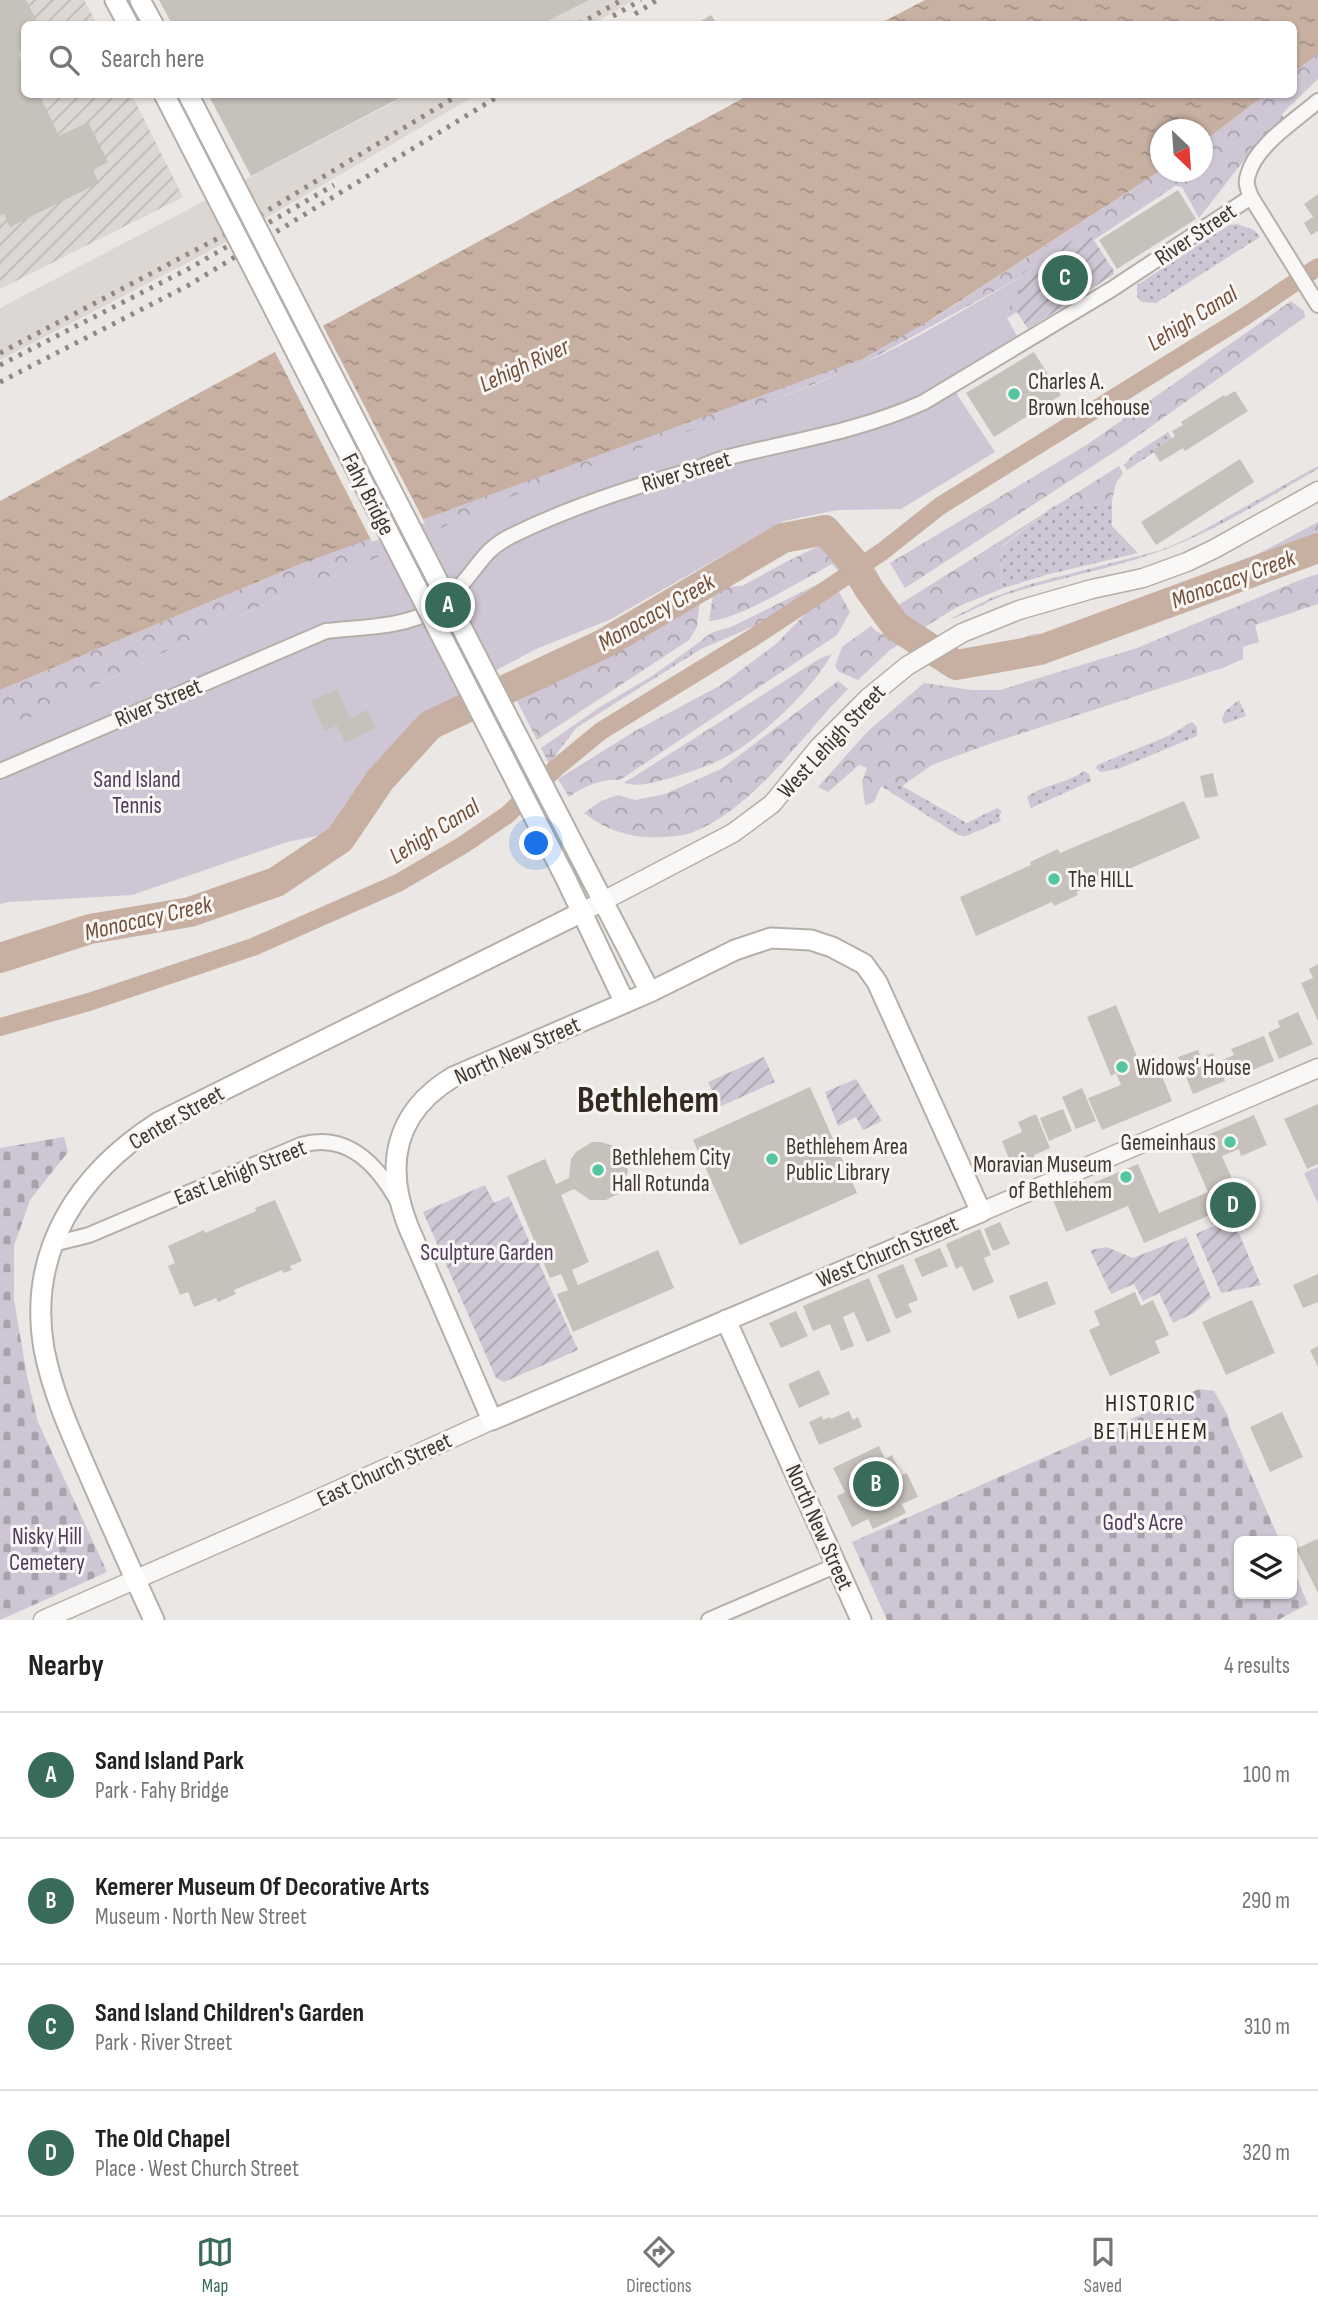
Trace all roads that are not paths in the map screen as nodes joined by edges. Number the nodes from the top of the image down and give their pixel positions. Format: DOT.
graph roads {
  1 [pos="116,0"];
  2 [pos="140,0"];
  3 [pos="126,21"];
  4 [pos="150,21"];
  5 [pos="166,98"];
  6 [pos="190,98"];
  7 [pos="1318,101"];
  8 [pos="1251,197"];
  9 [pos="1317,304"];
  10 [pos="1318,491"];
  11 [pos="0,771"];
  12 [pos="602,902"];
  13 [pos="582,912"];
  14 [pos="650,992"];
  15 [pos="625,1003"];
  16 [pos="1318,1068"];
  17 [pos="403,1211"];
  18 [pos="981,1212"];
  19 [pos="53,1244"];
  20 [pos="726,1320"];
  21 [pos="492,1420"];
  22 [pos="837,1565"];
  23 [pos="136,1580"];
  24 [pos="43,1620"];
  25 [pos="154,1620"];
  26 [pos="709,1620"];
  27 [pos="861,1620"];
  1 -- 3 [label="main road"];
  2 -- 4 [label="main road"];
  5 -- 13 [label="main road, Fahy Bridge, bridge"];
  6 -- 12 [label="main road, Fahy Bridge, bridge"];
  7 -- 8 [label="street, River Street"];
  8 -- 9 [label="street"];
  8 -- 11 [label="street, River Street"];
  10 -- 12 [label="street, West Lehigh Street"];
  12 -- 13 [label="street, West Lehigh Street"];
  12 -- 14 [label="main road"];
  13 -- 15 [label="main road"];
  13 -- 19 [label="main road, Center Street"];
  14 -- 15 [label="main road, North New Street"];
  14 -- 18 [label="main road, North New Street"];
  15 -- 17 [label="main road, North New Street"];
  16 -- 18 [label="street, West Church Street"];
  17 -- 19 [label="street, East Lehigh Street"];
  17 -- 21 [label="main road, North New Street"];
  18 -- 20 [label="main road, West Church Street"];
  19 -- 23 [label="main road, Center Street"];
  20 -- 21 [label="main road, East Church Street"];
  20 -- 22 [label="main road, North New Street"];
  21 -- 23 [label="street, East Church Street"];
  22 -- 26 [label="street"];
  22 -- 27 [label="main road, North New Street"];
  23 -- 24 [label="street, East Church Street"];
  23 -- 25 [label="main road, Center Street"];
}
